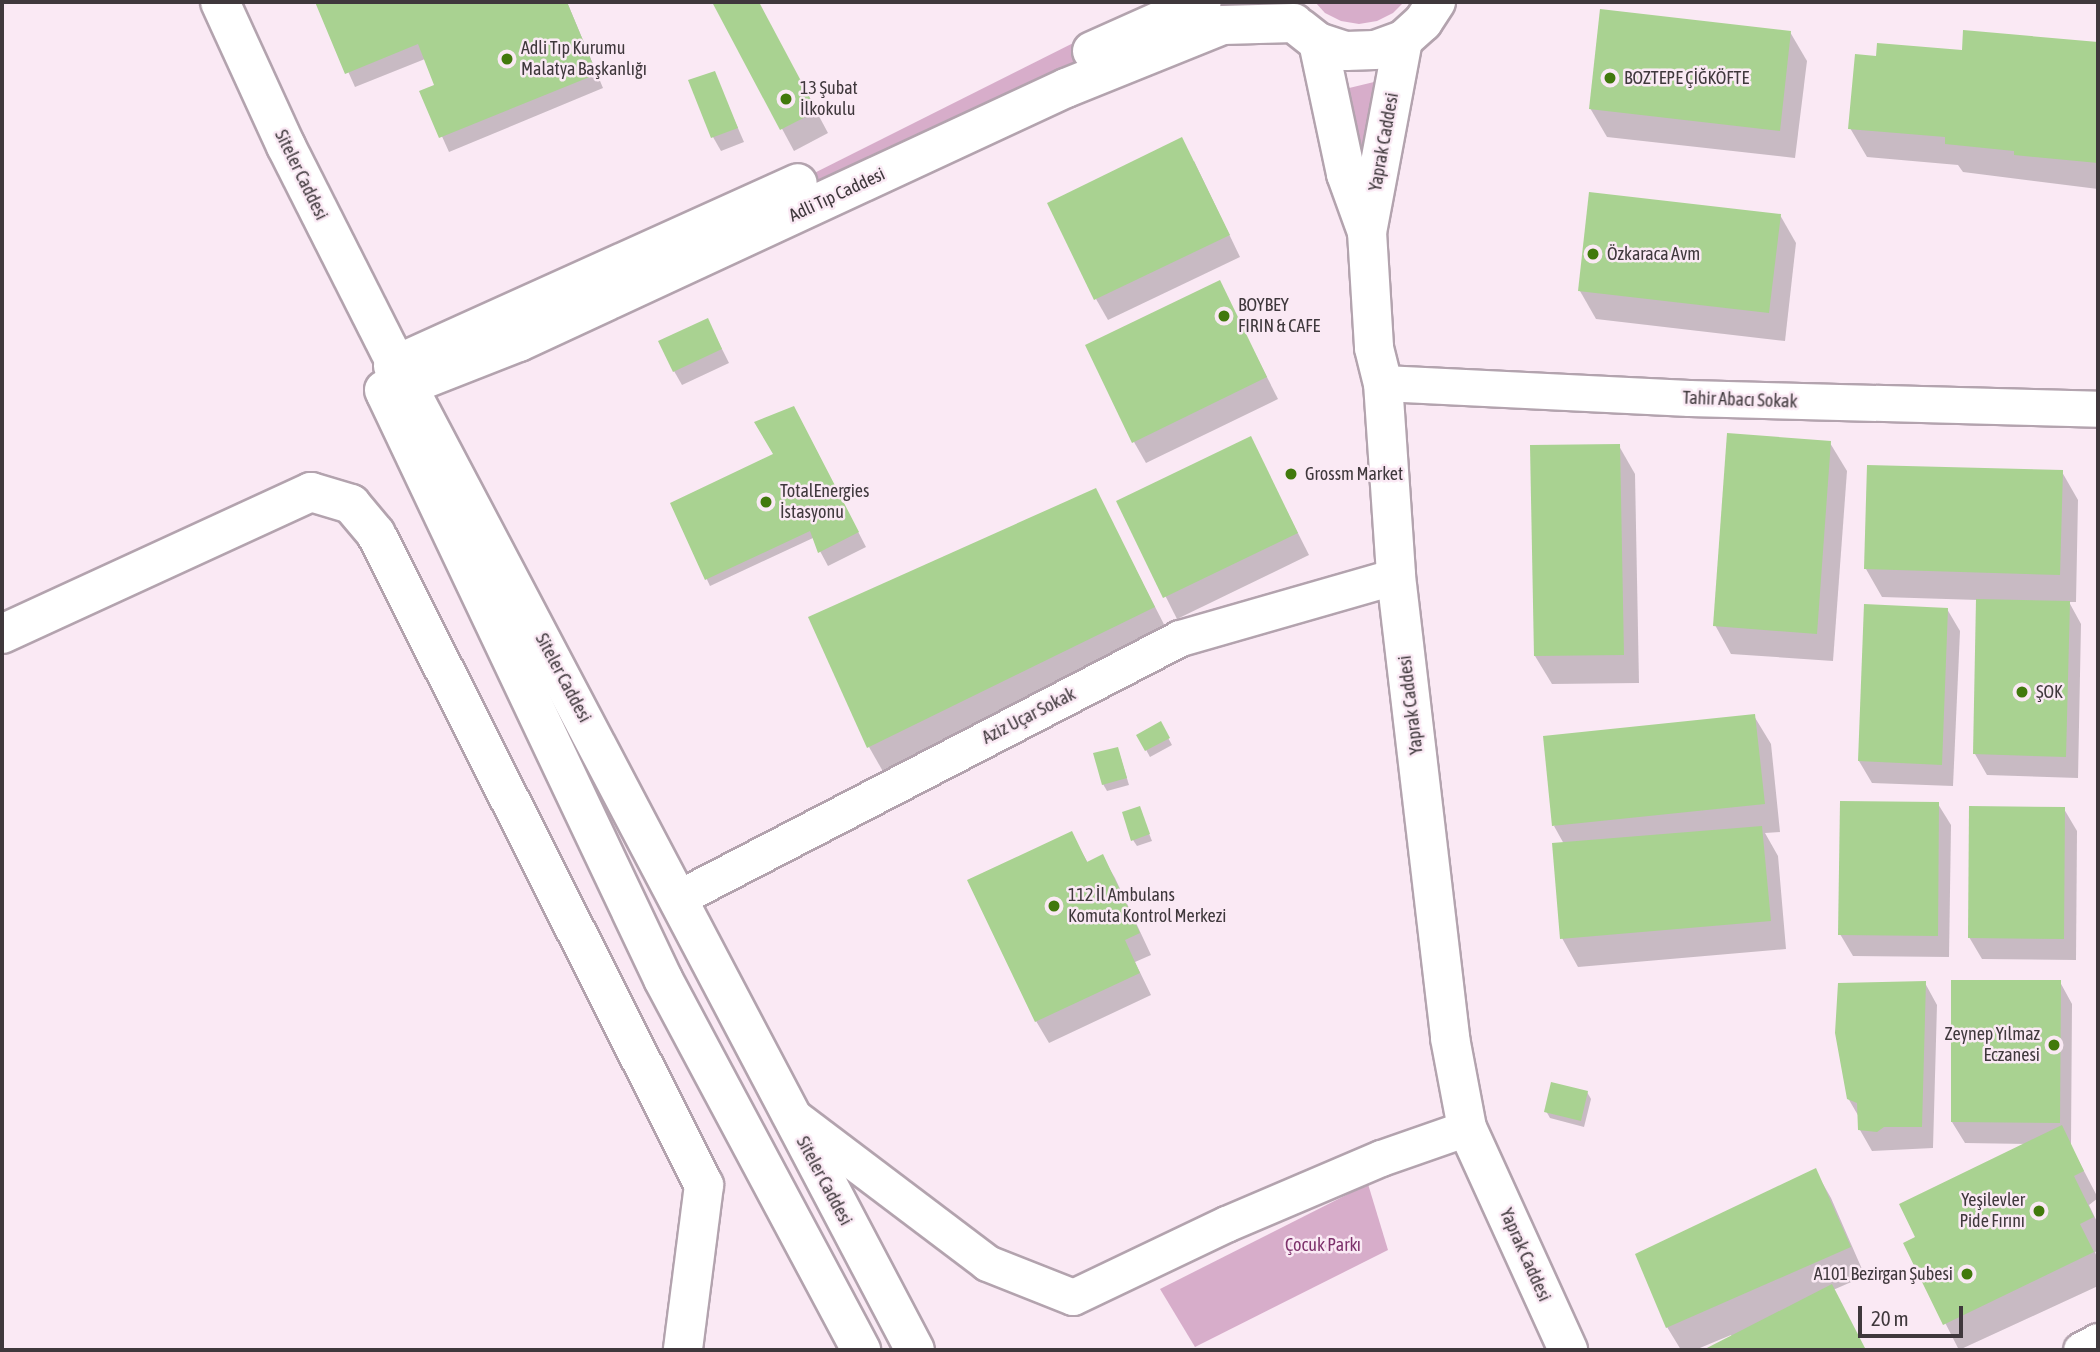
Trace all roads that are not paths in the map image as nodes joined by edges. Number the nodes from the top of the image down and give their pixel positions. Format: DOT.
graph roads {
  1 [pos="192,2"];
  2 [pos="220,2"];
  3 [pos="1202,2"];
  4 [pos="1436,2"];
  5 [pos="1298,22"];
  6 [pos="1403,40"];
  7 [pos="1367,232"];
  8 [pos="392,380"];
  9 [pos="1383,383"];
  10 [pos="2098,410"];
  11 [pos="1396,576"];
  12 [pos="2,634"];
  13 [pos="678,898"];
  14 [pos="787,1112"];
  15 [pos="1467,1128"];
  16 [pos="2098,1341"];
  17 [pos="683,1350"];
  18 [pos="861,1350"];
  19 [pos="915,1350"];
  20 [pos="1568,1350"];
  21 [pos="2081,1350"];
  1 -- 8 [label="street, Siteler Caddesi"];
  2 -- 8 [label="street, Siteler Caddesi"];
  3 -- 8 [label="street, Adli Tıp Caddesi"];
  4 -- 6 [label="street, Adli Tıp Caddesi"];
  5 -- 6 [label="street, Adli Tıp Caddesi"];
  5 -- 7 [label="street, Yaprak Caddesi"];
  5 -- 8 [label="street, Adli Tıp Caddesi"];
  6 -- 7 [label="street, Yaprak Caddesi"];
  7 -- 9 [label="street, Yaprak Caddesi"];
  8 -- 13 [label="street, Siteler Caddesi"];
  8 -- 18 [label="street, Siteler Caddesi"];
  9 -- 10 [label="street, Tahir Abacı Sokak"];
  9 -- 11 [label="street, Yaprak Caddesi"];
  11 -- 13 [label="street, Aziz Uçar Sokak"];
  11 -- 15 [label="street, Yaprak Caddesi"];
  12 -- 17 [label="street"];
  13 -- 14 [label="street, Siteler Caddesi"];
  14 -- 15 [label="street"];
  14 -- 19 [label="street, Siteler Caddesi"];
  15 -- 20 [label="street, Yaprak Caddesi"];
  16 -- 21 [label="street"];
}
